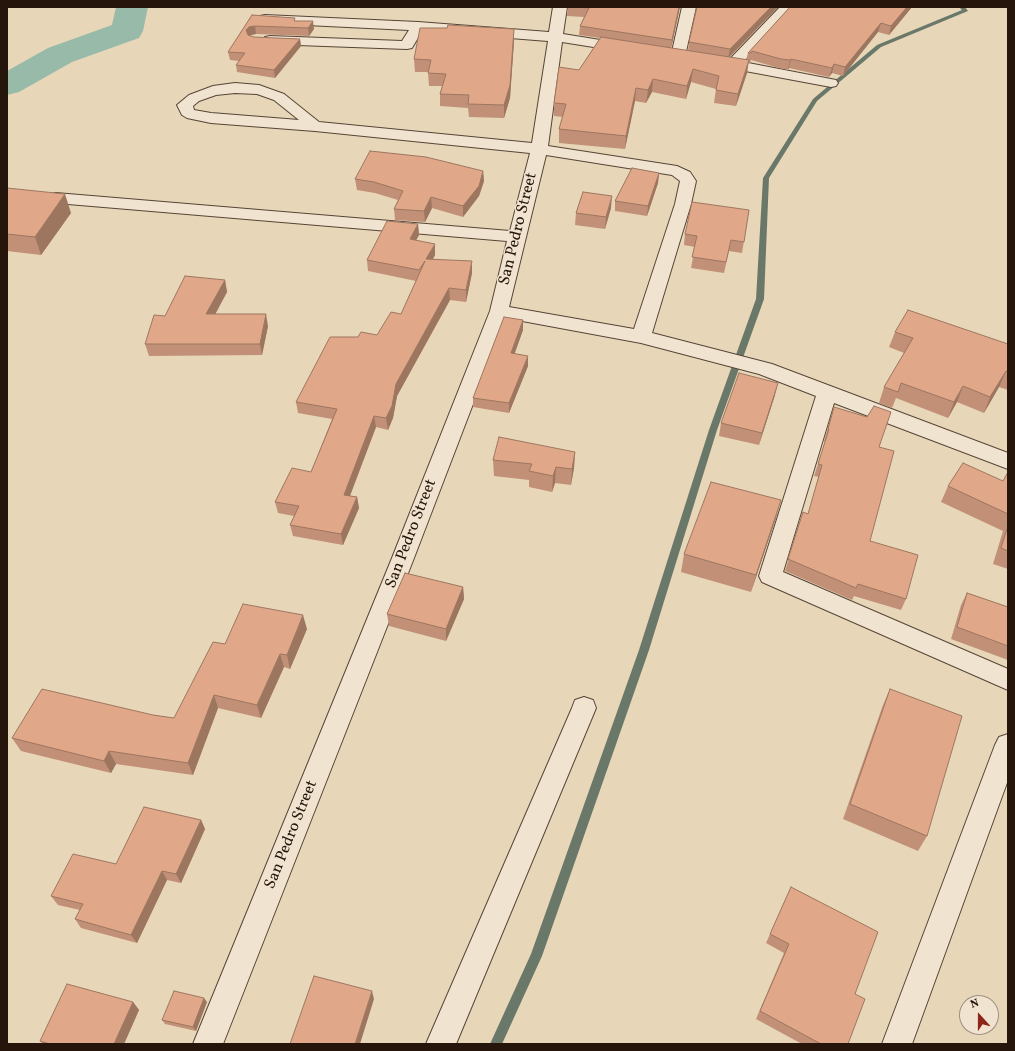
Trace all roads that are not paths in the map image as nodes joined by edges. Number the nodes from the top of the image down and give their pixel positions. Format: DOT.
graph roads {
  1 [pos="560,7"];
  2 [pos="689,7"];
  3 [pos="788,7"];
  4 [pos="259,18"];
  5 [pos="418,26"];
  6 [pos="555,37"];
  7 [pos="256,39"];
  8 [pos="640,50"];
  9 [pos="662,54"];
  10 [pos="678,56"];
  11 [pos="732,64"];
  12 [pos="831,83"];
  13 [pos="315,126"];
  14 [pos="539,149"];
  15 [pos="56,198"];
  16 [pos="518,237"];
  17 [pos="499,311"];
  18 [pos="641,337"];
  19 [pos="827,392"];
  20 [pos="1008,461"];
  21 [pos="1008,680"];
  22 [pos="584,708"];
  23 [pos="1008,745"];
  24 [pos="208,1044"];
  25 [pos="441,1044"];
  26 [pos="897,1044"];
  1 -- 6 [label="street, San Pedro Street"];
  2 -- 10 [label="street"];
  3 -- 11 [label="street"];
  4 -- 5 [label="street"];
  5 -- 6 [label="street"];
  5 -- 7 [label="street"];
  6 -- 8 [label="street"];
  6 -- 14 [label="street, San Pedro Street"];
  9 -- 10 [label="street"];
  10 -- 11 [label="street"];
  11 -- 12 [label="street"];
  13 -- 13 [label="street"];
  13 -- 14 [label="street"];
  14 -- 16 [label="street, San Pedro Street"];
  14 -- 18 [label="street"];
  15 -- 16 [label="street"];
  16 -- 17 [label="street, San Pedro Street"];
  17 -- 18 [label="street"];
  17 -- 24 [label="street, San Pedro Street"];
  18 -- 19 [label="street"];
  19 -- 20 [label="street"];
  19 -- 21 [label="street"];
  22 -- 25 [label="street"];
  23 -- 26 [label="street"];
}
